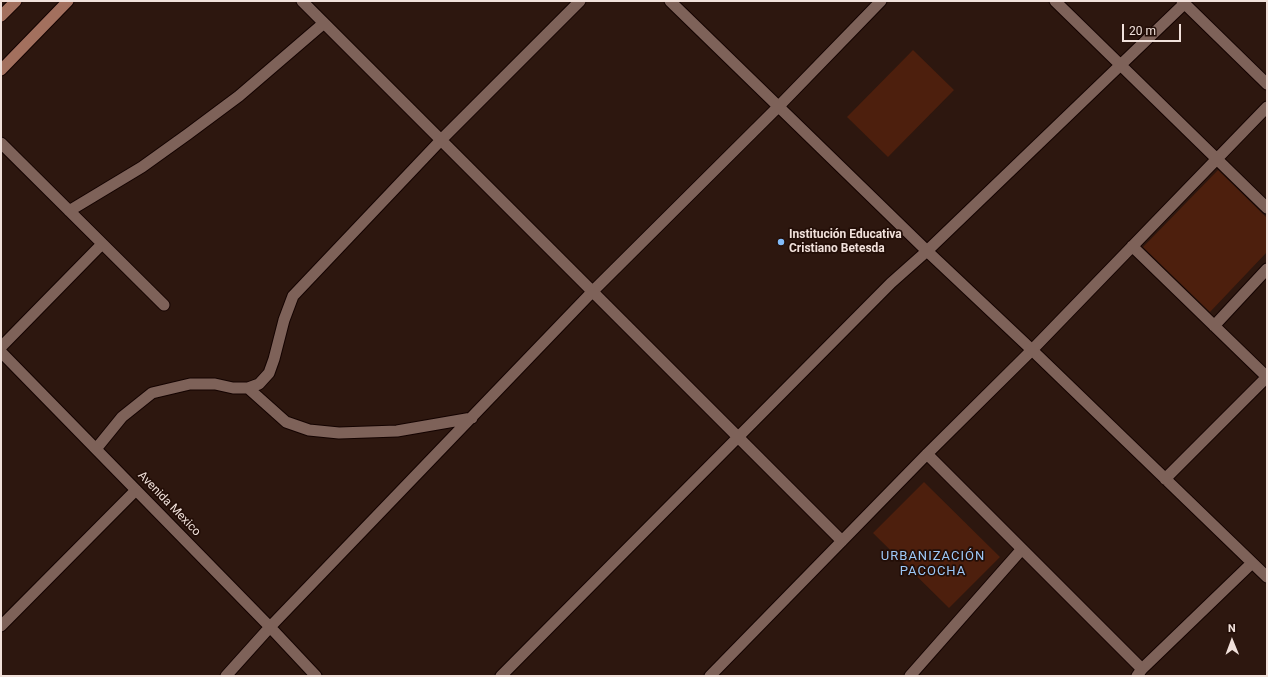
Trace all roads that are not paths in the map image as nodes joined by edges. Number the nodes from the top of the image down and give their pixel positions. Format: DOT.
graph roads {
  1 [pos="16,1"];
  2 [pos="68,1"];
  3 [pos="302,1"];
  4 [pos="580,1"];
  5 [pos="670,1"];
  6 [pos="881,1"];
  7 [pos="1055,1"];
  8 [pos="1183,2"];
  9 [pos="1,16"];
  10 [pos="324,23"];
  11 [pos="1121,66"];
  12 [pos="1,70"];
  13 [pos="1267,84"];
  14 [pos="779,106"];
  15 [pos="1267,107"];
  16 [pos="441,140"];
  17 [pos="1,144"];
  18 [pos="1216,159"];
  19 [pos="1267,208"];
  20 [pos="70,211"];
  21 [pos="102,244"];
  22 [pos="1132,246"];
  23 [pos="927,251"];
  24 [pos="1267,269"];
  25 [pos="592,292"];
  26 [pos="164,305"];
  27 [pos="1214,326"];
  28 [pos="1,347"];
  29 [pos="1032,350"];
  30 [pos="1,352"];
  31 [pos="1267,377"];
  32 [pos="248,388"];
  33 [pos="472,418"];
  34 [pos="738,438"];
  35 [pos="96,449"];
  36 [pos="927,454"];
  37 [pos="1165,479"];
  38 [pos="136,490"];
  39 [pos="842,541"];
  40 [pos="1022,549"];
  41 [pos="1252,563"];
  42 [pos="1267,577"];
  43 [pos="3,620"];
  44 [pos="270,627"];
  45 [pos="1140,673"];
  46 [pos="916,674"];
  47 [pos="226,676"];
  48 [pos="316,676"];
  49 [pos="501,676"];
  50 [pos="710,676"];
  1 -- 9 [label="main road"];
  2 -- 12 [label="main road"];
  3 -- 10 [label="street"];
  4 -- 16 [label="street"];
  5 -- 14 [label="street"];
  6 -- 14 [label="street"];
  7 -- 11 [label="street"];
  8 -- 11 [label="street"];
  8 -- 13 [label="street"];
  10 -- 16 [label="street"];
  10 -- 20 [label="street"];
  11 -- 18 [label="street"];
  11 -- 23 [label="street"];
  14 -- 23 [label="street"];
  14 -- 25 [label="street"];
  15 -- 18 [label="street"];
  16 -- 25 [label="street"];
  16 -- 32 [label="street"];
  17 -- 20 [label="street"];
  18 -- 19 [label="street"];
  18 -- 22 [label="street"];
  20 -- 21 [label="street"];
  21 -- 26 [label="street"];
  21 -- 28 [label="street"];
  22 -- 27 [label="street"];
  22 -- 29 [label="street"];
  23 -- 29 [label="street"];
  23 -- 34 [label="street"];
  24 -- 27 [label="street"];
  25 -- 33 [label="street"];
  25 -- 34 [label="street"];
  27 -- 31 [label="street"];
  29 -- 36 [label="street"];
  29 -- 37 [label="street"];
  30 -- 35 [label="street, Avenida Mexico"];
  31 -- 37 [label="street"];
  32 -- 33 [label="street"];
  32 -- 35 [label="street"];
  33 -- 44 [label="street"];
  34 -- 39 [label="street"];
  34 -- 49 [label="street"];
  35 -- 38 [label="street, Avenida Mexico"];
  36 -- 39 [label="street"];
  36 -- 40 [label="street"];
  37 -- 41 [label="street"];
  38 -- 43 [label="street"];
  38 -- 44 [label="street, Avenida Mexico"];
  39 -- 50 [label="street"];
  40 -- 45 [label="street"];
  40 -- 46 [label="street"];
  41 -- 42 [label="street"];
  41 -- 45 [label="street"];
  44 -- 47 [label="street"];
  44 -- 48 [label="street, Avenida Mexico"];
}
